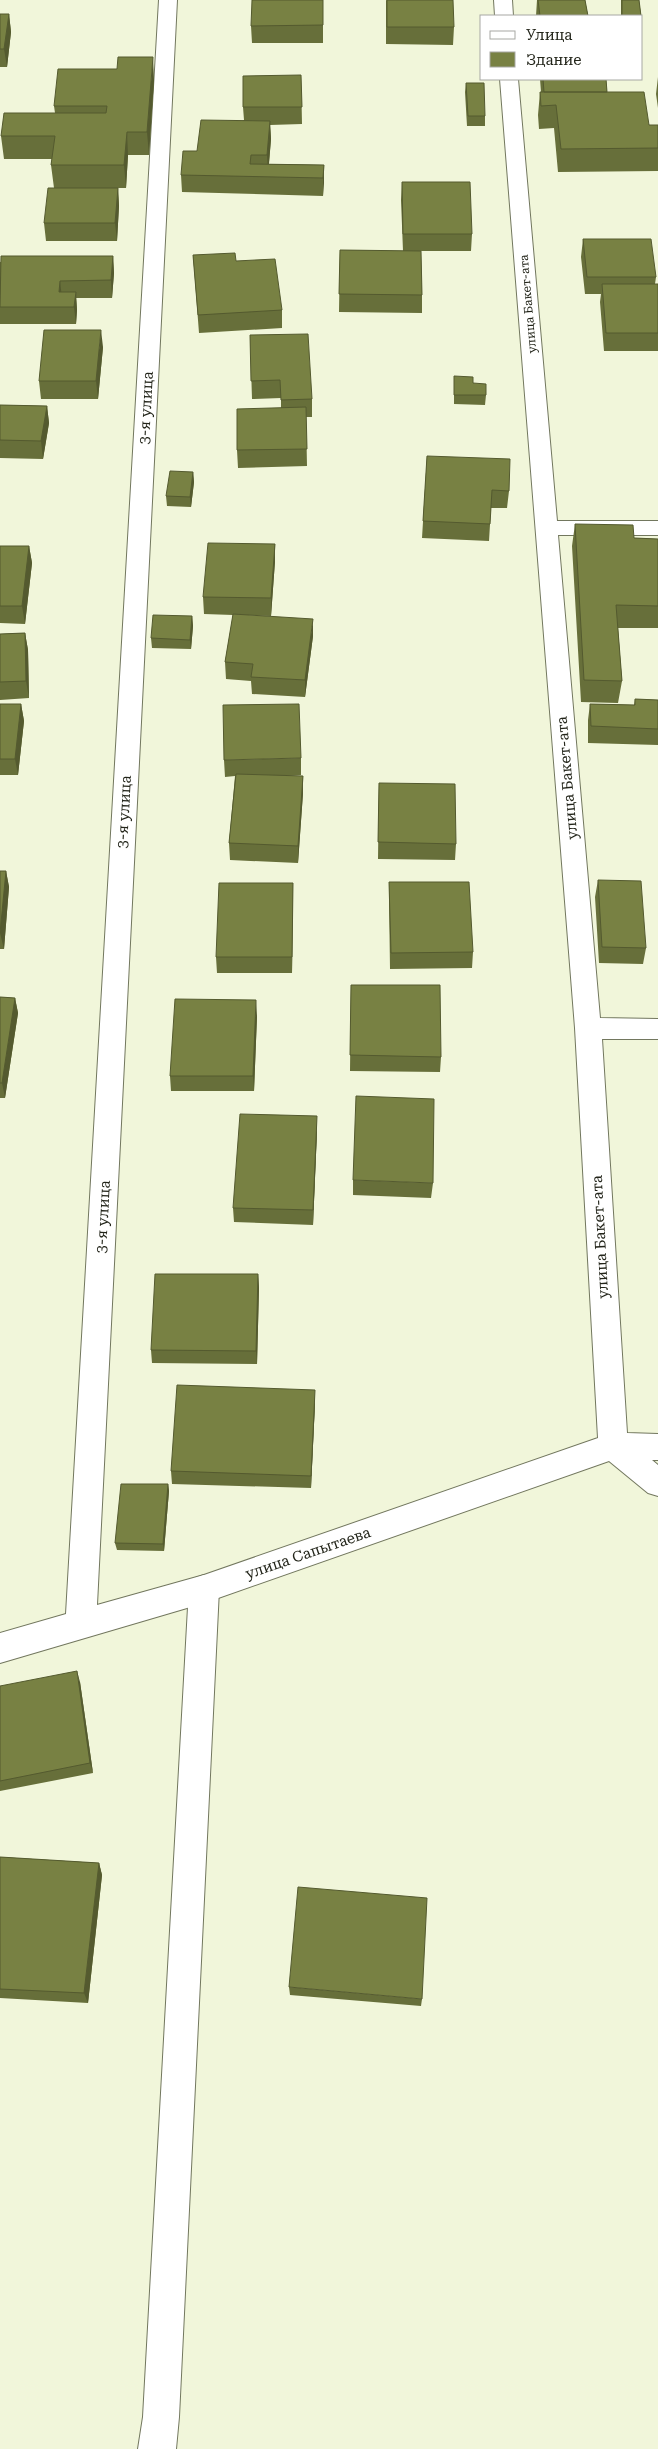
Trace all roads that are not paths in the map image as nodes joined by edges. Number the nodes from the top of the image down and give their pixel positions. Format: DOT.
graph roads {
  1 [pos="168,0"];
  2 [pos="503,0"];
  3 [pos="504,15"];
  4 [pos="509,80"];
  5 [pos="546,528"];
  6 [pos="658,528"];
  7 [pos="588,1028"];
  8 [pos="658,1029"];
  9 [pos="613,1446"];
  10 [pos="658,1447"];
  11 [pos="658,1482"];
  12 [pos="204,1589"];
  13 [pos="81,1625"];
  14 [pos="0,1648"];
  15 [pos="157,2449"];
  1 -- 13 [label="street, 3-я улица"];
  2 -- 3 [label="street"];
  4 -- 5 [label="street, улица Бакет-ата"];
  5 -- 6 [label="street"];
  5 -- 7 [label="street, улица Бакет-ата"];
  7 -- 8 [label="street"];
  7 -- 9 [label="street, улица Бакет-ата"];
  9 -- 10 [label="street"];
  9 -- 11 [label="street"];
  9 -- 12 [label="street, улица Сапытаева"];
  12 -- 13 [label="street, улица Сапытаева"];
  12 -- 15 [label="street"];
  13 -- 14 [label="street, улица Сапытаева"];
}
